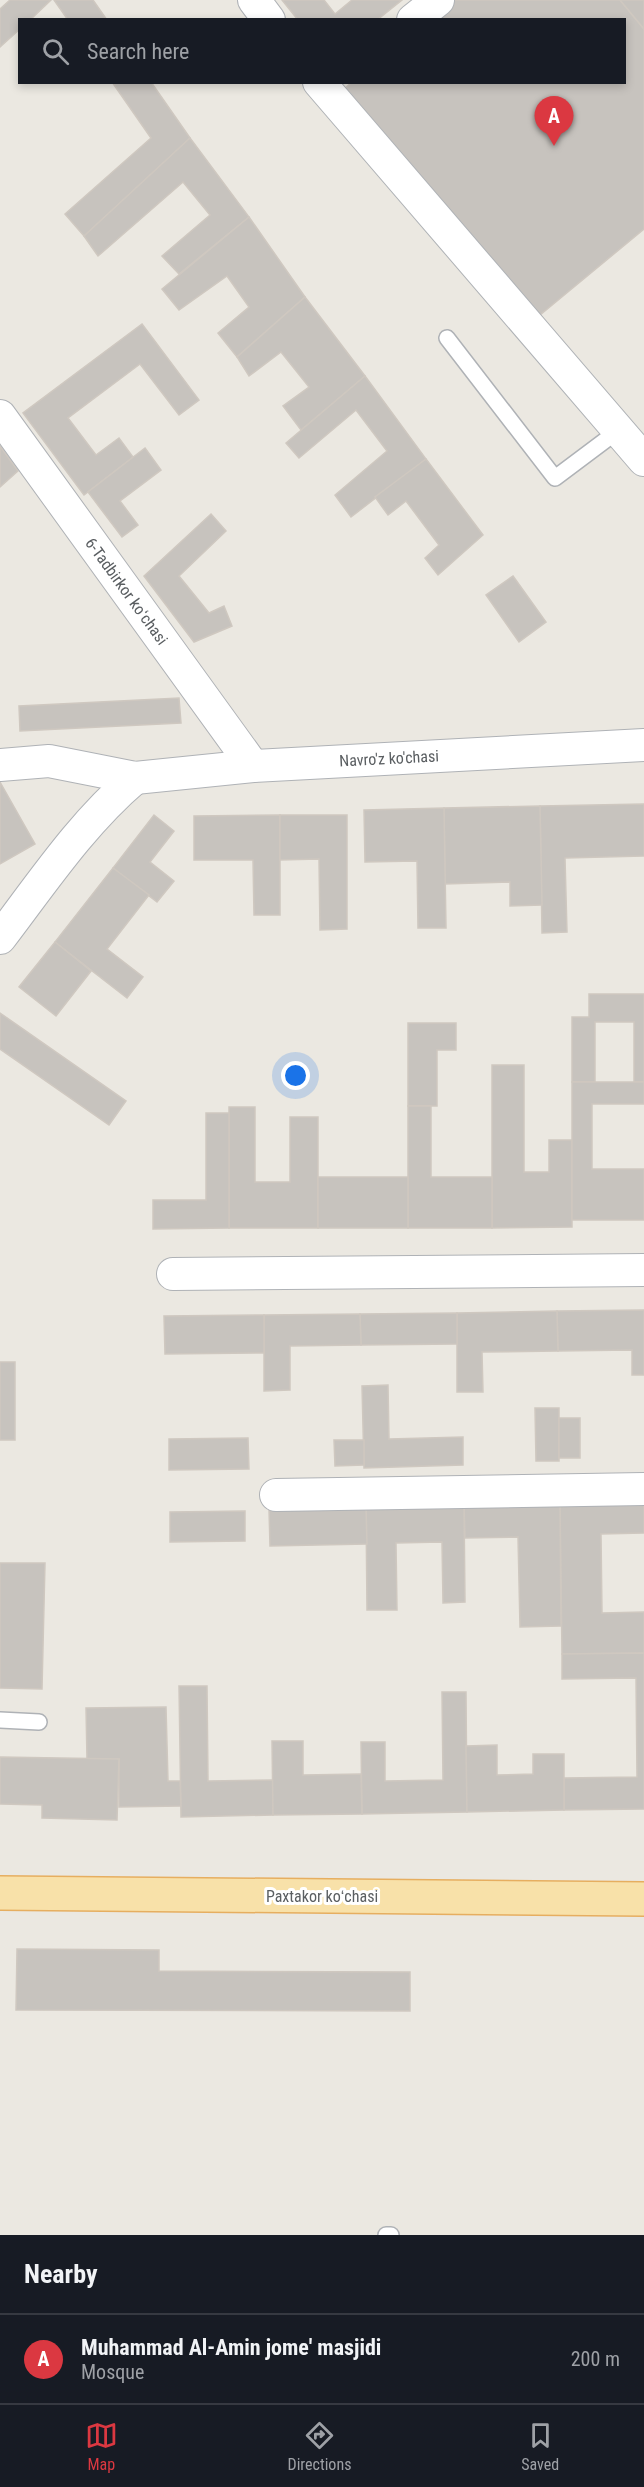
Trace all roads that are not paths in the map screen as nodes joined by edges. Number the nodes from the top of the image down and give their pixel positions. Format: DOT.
graph roads {
  1 [pos="254,0"];
  2 [pos="438,0"];
  3 [pos="268,18"];
  4 [pos="416,18"];
  5 [pos="327,85"];
  6 [pos="447,338"];
  7 [pos="0,416"];
  8 [pos="619,430"];
  9 [pos="644,460"];
  10 [pos="644,745"];
  11 [pos="0,765"];
  12 [pos="253,766"];
  13 [pos="135,778"];
  14 [pos="0,939"];
  15 [pos="644,1270"];
  16 [pos="173,1274"];
  17 [pos="644,1489"];
  18 [pos="276,1495"];
  19 [pos="0,1720"];
  20 [pos="39,1722"];
  21 [pos="0,1893"];
  22 [pos="644,1899"];
  23 [pos="386,2235"];
  24 [pos="391,2235"];
  1 -- 3 [label="street"];
  2 -- 4 [label="street"];
  5 -- 8 [label="street"];
  6 -- 8 [label="lane"];
  7 -- 12 [label="street, 6-Tadbirkor koʻchasi"];
  8 -- 9 [label="street"];
  10 -- 12 [label="street, Navro'z ko'chasi"];
  11 -- 13 [label="street, Navro'z ko'chasi"];
  12 -- 13 [label="street, Navro'z ko'chasi"];
  13 -- 14 [label="street"];
  15 -- 16 [label="street"];
  17 -- 18 [label="street"];
  19 -- 20 [label="lane"];
  21 -- 22 [label="main road, Paxtakor koʻchasi"];
  23 -- 24 [label="lane"];
}
